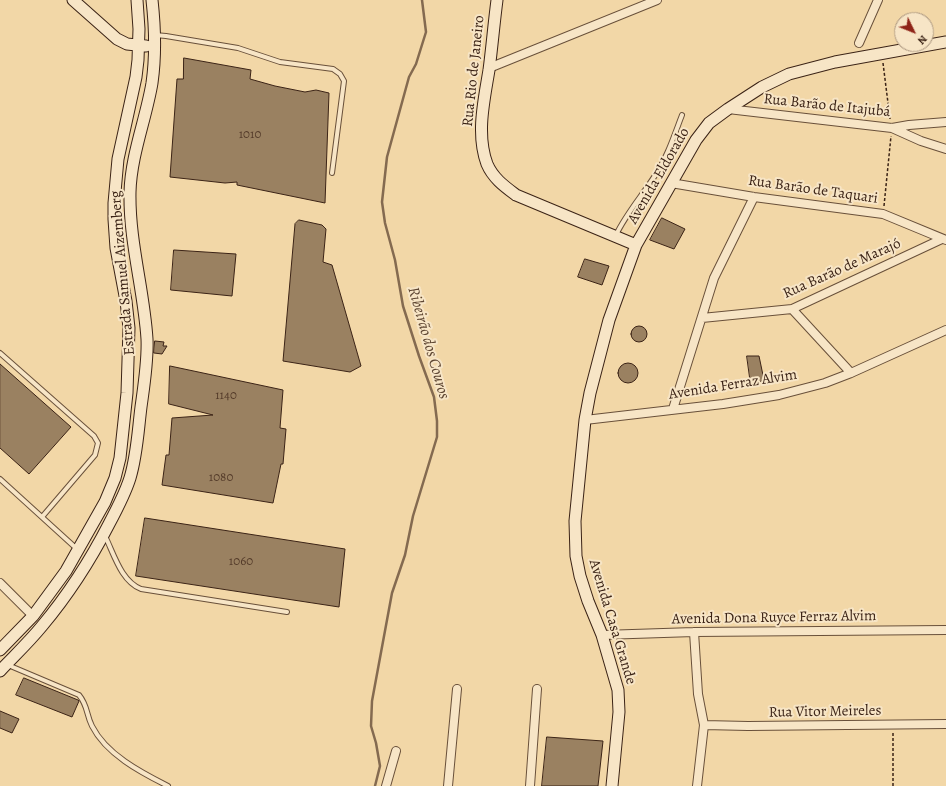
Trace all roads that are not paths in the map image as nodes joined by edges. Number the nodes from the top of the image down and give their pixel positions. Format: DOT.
graph roads {
  1 [pos="73,0"];
  2 [pos="137,0"];
  3 [pos="152,0"];
  4 [pos="497,0"];
  5 [pos="657,0"];
  6 [pos="878,0"];
  7 [pos="154,40"];
  8 [pos="946,42"];
  9 [pos="859,43"];
  10 [pos="139,46"];
  11 [pos="489,68"];
  12 [pos="728,109"];
  13 [pos="682,115"];
  14 [pos="946,122"];
  15 [pos="892,128"];
  16 [pos="946,149"];
  17 [pos="332,173"];
  18 [pos="671,183"];
  19 [pos="754,197"];
  20 [pos="615,236"];
  21 [pos="944,239"];
  22 [pos="636,245"];
  23 [pos="792,309"];
  24 [pos="702,318"];
  25 [pos="946,330"];
  26 [pos="0,353"];
  27 [pos="851,373"];
  28 [pos="673,409"];
  29 [pos="585,420"];
  30 [pos="0,478"];
  31 [pos="42,517"];
  32 [pos="104,534"];
  33 [pos="78,550"];
  34 [pos="0,582"];
  35 [pos="287,612"];
  36 [pos="33,616"];
  37 [pos="946,630"];
  38 [pos="694,632"];
  39 [pos="602,635"];
  40 [pos="0,650"];
  41 [pos="3,668"];
  42 [pos="457,689"];
  43 [pos="537,689"];
  44 [pos="946,724"];
  45 [pos="704,725"];
  46 [pos="396,751"];
  47 [pos="168,786"];
  48 [pos="386,786"];
  49 [pos="448,786"];
  50 [pos="530,786"];
  51 [pos="612,786"];
  52 [pos="697,786"];
  1 -- 10 [label="main road"];
  2 -- 10 [label="main road, Estrada Samuel Aizemberg"];
  3 -- 7 [label="main road, Estrada Samuel Aizemberg"];
  4 -- 11 [label="main road, Rua Rio de Janeiro"];
  5 -- 11 [label="street"];
  6 -- 9 [label="street"];
  7 -- 10 [label="main road"];
  7 -- 17 [label="lane"];
  7 -- 32 [label="main road, Estrada Samuel Aizemberg"];
  8 -- 12 [label="main road, Avenida Eldorado"];
  10 -- 33 [label="main road, Estrada Samuel Aizemberg"];
  11 -- 20 [label="main road, Rua Rio de Janeiro"];
  12 -- 15 [label="street, Rua Barão de Itajubá"];
  12 -- 18 [label="main road, Avenida Eldorado"];
  13 -- 20 [label="lane"];
  14 -- 15 [label="street, Rua Barão de Itajubá"];
  15 -- 16 [label="street"];
  18 -- 19 [label="street, Rua Barão de Taquari"];
  18 -- 22 [label="main road, Avenida Eldorado"];
  19 -- 21 [label="street, Rua Barão de Taquari"];
  19 -- 24 [label="street"];
  20 -- 22 [label="main road, Rua Rio de Janeiro"];
  21 -- 23 [label="street, Rua Barão de Marajó"];
  22 -- 29 [label="main road, Avenida Eldorado"];
  23 -- 24 [label="street, Rua Barão de Marajó"];
  23 -- 27 [label="street"];
  24 -- 28 [label="street"];
  25 -- 27 [label="street, Avenida Ferraz Alvim"];
  26 -- 31 [label="lane"];
  27 -- 28 [label="street, Avenida Ferraz Alvim"];
  28 -- 29 [label="street, Avenida Ferraz Alvim"];
  29 -- 39 [label="main road, Avenida Casa Grande"];
  30 -- 31 [label="lane"];
  31 -- 33 [label="lane"];
  32 -- 35 [label="lane"];
  32 -- 41 [label="main road, Estrada Samuel Aizemberg"];
  33 -- 36 [label="main road, Estrada Samuel Aizemberg"];
  34 -- 36 [label="street"];
  36 -- 40 [label="main road, Estrada Samuel Aizemberg"];
  37 -- 38 [label="street, Avenida Dona Ruyce Ferraz Alvim"];
  38 -- 39 [label="street, Avenida Dona Ruyce Ferraz Alvim"];
  38 -- 45 [label="street"];
  39 -- 51 [label="main road, Avenida Casa Grande"];
  41 -- 47 [label="lane"];
  42 -- 49 [label="street"];
  43 -- 50 [label="street"];
  44 -- 45 [label="street, Rua Vitor Meireles"];
  45 -- 52 [label="street"];
  46 -- 48 [label="street"];
}
